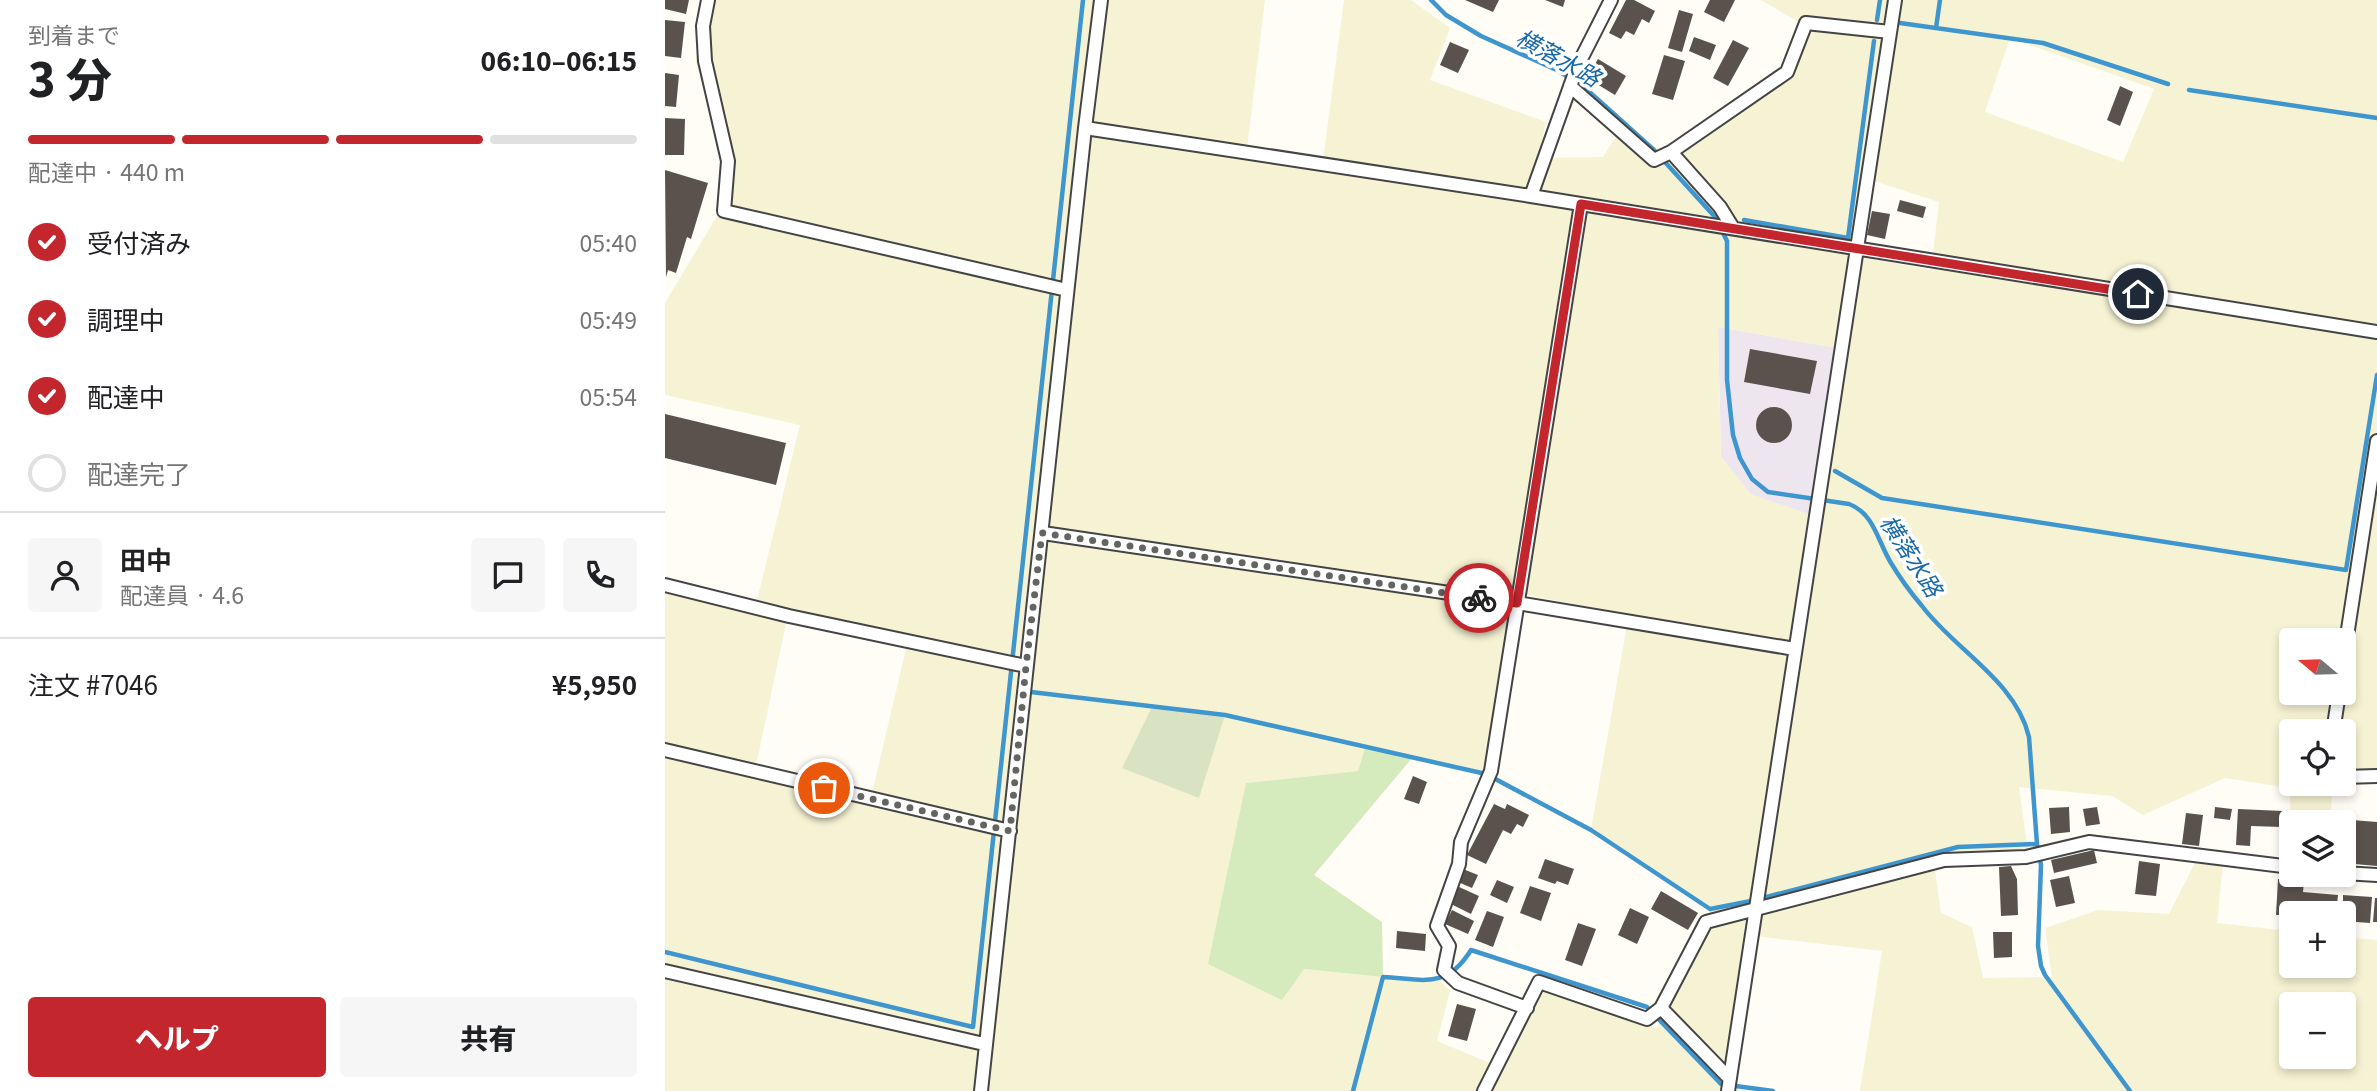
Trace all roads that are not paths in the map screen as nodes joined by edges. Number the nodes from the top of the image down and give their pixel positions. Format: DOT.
graph roads {
  1 [pos="708,0"];
  2 [pos="1101,0"];
  3 [pos="1611,0"];
  4 [pos="1895,0"];
  5 [pos="1890,32"];
  6 [pos="1570,86"];
  7 [pos="1085,128"];
  8 [pos="1671,152"];
  9 [pos="1531,196"];
  10 [pos="1581,204"];
  11 [pos="1733,228"];
  12 [pos="1856,249"];
  13 [pos="1067,290"];
  14 [pos="2377,332"];
  15 [pos="2377,441"];
  16 [pos="1042,533"];
  17 [pos="665,585"];
  18 [pos="1517,603"];
  19 [pos="2348,628"];
  20 [pos="1795,649"];
  21 [pos="1026,666"];
  22 [pos="665,750"];
  23 [pos="2377,776"];
  24 [pos="2356,777"];
  25 [pos="1010,831"];
  26 [pos="2279,866"];
  27 [pos="2356,874"];
  28 [pos="2377,875"];
  29 [pos="1757,910"];
  30 [pos="665,971"];
  31 [pos="1527,1008"];
  32 [pos="1661,1008"];
  33 [pos="985,1044"];
  34 [pos="1729,1085"];
  35 [pos="981,1091"];
  36 [pos="1484,1091"];
  1 -- 13 [label="street"];
  2 -- 7 [label="street"];
  3 -- 6 [label="street"];
  4 -- 5 [label="street"];
  5 -- 8 [label="street"];
  5 -- 12 [label="street"];
  6 -- 8 [label="street"];
  6 -- 9 [label="street"];
  7 -- 9 [label="street"];
  7 -- 13 [label="street"];
  8 -- 11 [label="street"];
  9 -- 10 [label="street"];
  10 -- 11 [label="street"];
  10 -- 18 [label="street"];
  11 -- 12 [label="street"];
  12 -- 14 [label="street"];
  12 -- 20 [label="street"];
  13 -- 16 [label="street"];
  15 -- 19 [label="street"];
  16 -- 18 [label="street"];
  16 -- 21 [label="street"];
  17 -- 21 [label="street"];
  18 -- 20 [label="street"];
  18 -- 31 [label="street"];
  20 -- 29 [label="street"];
  21 -- 25 [label="street"];
  22 -- 25 [label="street"];
  23 -- 24 [label="street"];
  25 -- 33 [label="street"];
  26 -- 29 [label="street"];
  27 -- 28 [label="street"];
  29 -- 32 [label="street"];
  29 -- 34 [label="street"];
  30 -- 33 [label="street"];
  31 -- 32 [label="street"];
  31 -- 36 [label="street"];
  32 -- 34 [label="street"];
  33 -- 35 [label="street"];
}
